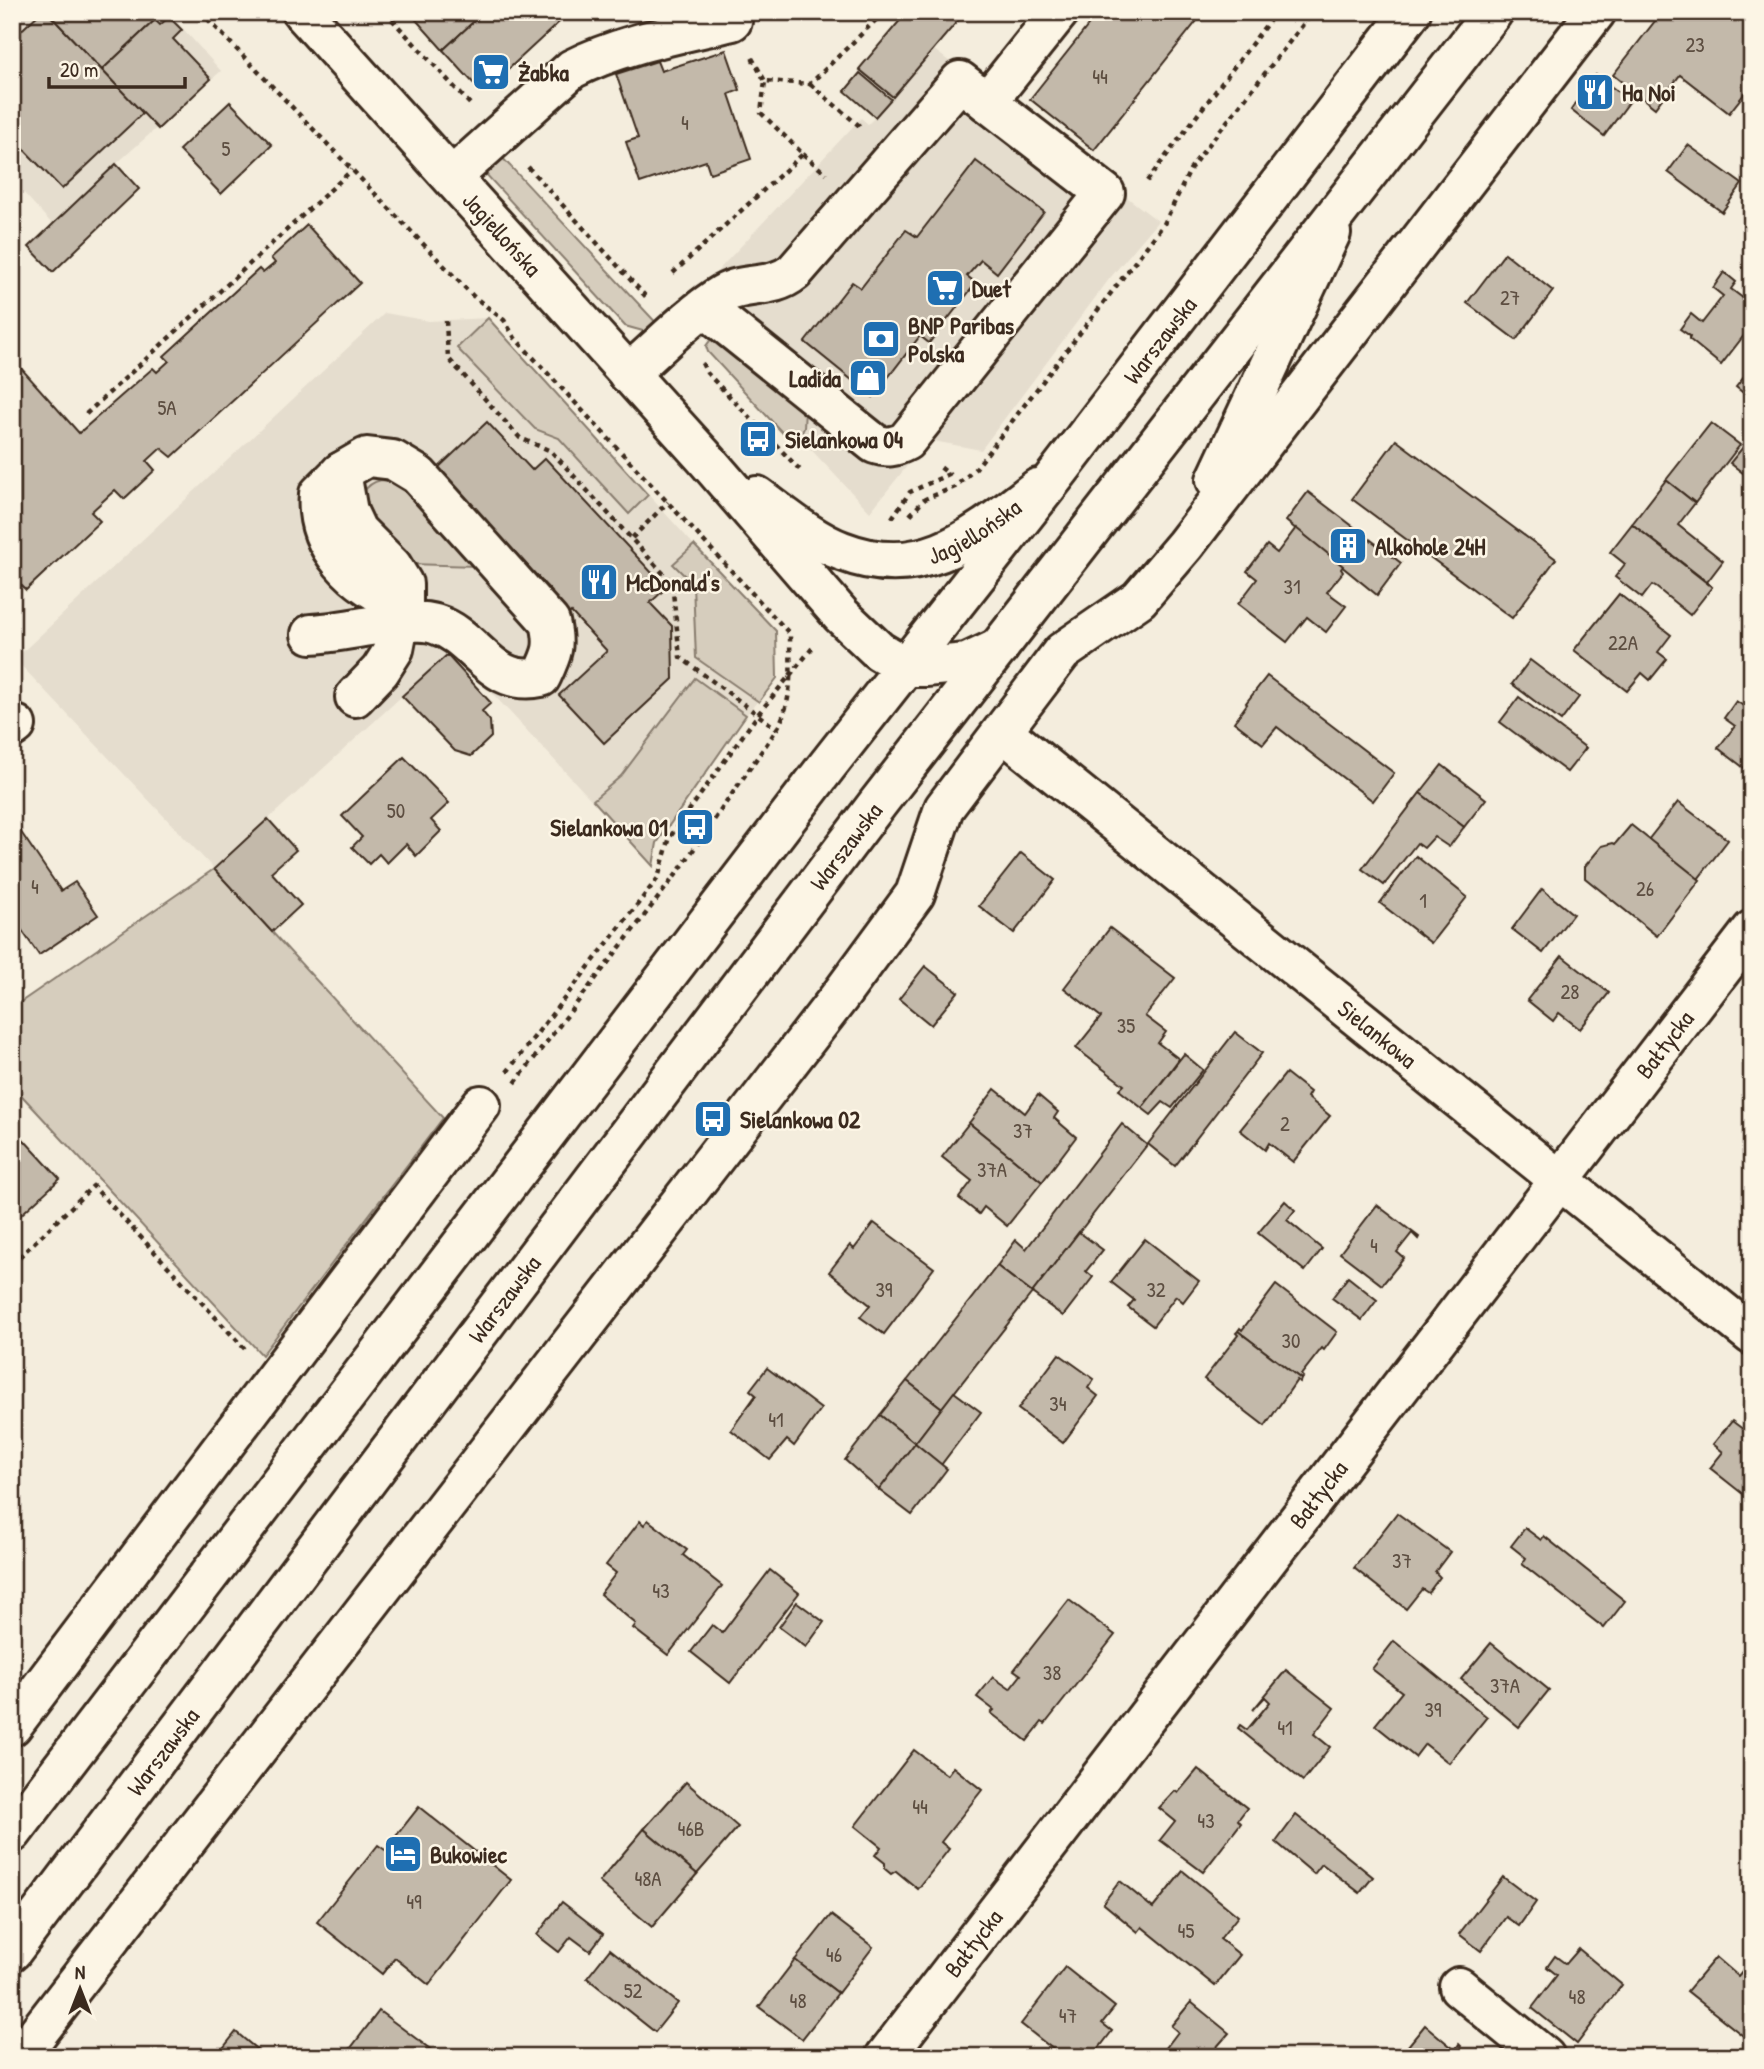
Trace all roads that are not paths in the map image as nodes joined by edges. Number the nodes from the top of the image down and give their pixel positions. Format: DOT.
graph roads {
  1 [pos="302,12"];
  2 [pos="1059,12"];
  3 [pos="1411,12"];
  4 [pos="1493,12"];
  5 [pos="1596,12"];
  6 [pos="732,21"];
  7 [pos="987,102"];
  8 [pos="452,177"];
  9 [pos="1347,199"];
  10 [pos="704,307"];
  11 [pos="628,374"];
  12 [pos="704,457"];
  13 [pos="1056,475"];
  14 [pos="1185,545"];
  15 [pos="401,612"];
  16 [pos="311,634"];
  17 [pos="999,648"];
  18 [pos="906,667"];
  19 [pos="355,697"];
  20 [pos="1003,732"];
  21 [pos="1752,930"];
  22 [pos="481,1105"];
  23 [pos="1558,1181"];
  24 [pos="1752,1335"];
  25 [pos="12,1726"];
  26 [pos="12,1833"];
  27 [pos="12,1951"];
  28 [pos="1459,1987"];
  29 [pos="19,2057"];
  30 [pos="885,2057"];
  31 [pos="1545,2057"];
  1 -- 8 [label="street, Jagiellońska"];
  2 -- 7 [label="street"];
  3 -- 13 [label="street, Warszawska"];
  4 -- 9 [label="street, Warszawska"];
  5 -- 14 [label="street"];
  6 -- 8 [label="street"];
  7 -- 10 [label="street"];
  7 -- 10 [label="street"];
  8 -- 11 [label="street, Jagiellońska"];
  9 -- 14 [label="street"];
  9 -- 17 [label="street, Warszawska"];
  10 -- 11 [label="street"];
  11 -- 12 [label="street, Jagiellońska"];
  12 -- 13 [label="street, Jagiellońska"];
  12 -- 18 [label="street, Jagiellońska"];
  13 -- 18 [label="street, Warszawska"];
  14 -- 20 [label="street"];
  15 -- 15 [label="street"];
  15 -- 16 [label="street"];
  15 -- 19 [label="street"];
  17 -- 18 [label="street, Warszawska"];
  17 -- 27 [label="street, Warszawska"];
  18 -- 26 [label="street, Warszawska"];
  20 -- 23 [label="street, Sielankowa"];
  20 -- 29 [label="street"];
  21 -- 23 [label="street, Bałtycka"];
  22 -- 25 [label="street"];
  23 -- 24 [label="street, Sielankowa"];
  23 -- 30 [label="street, Bałtycka"];
  28 -- 31 [label="street"];
}
